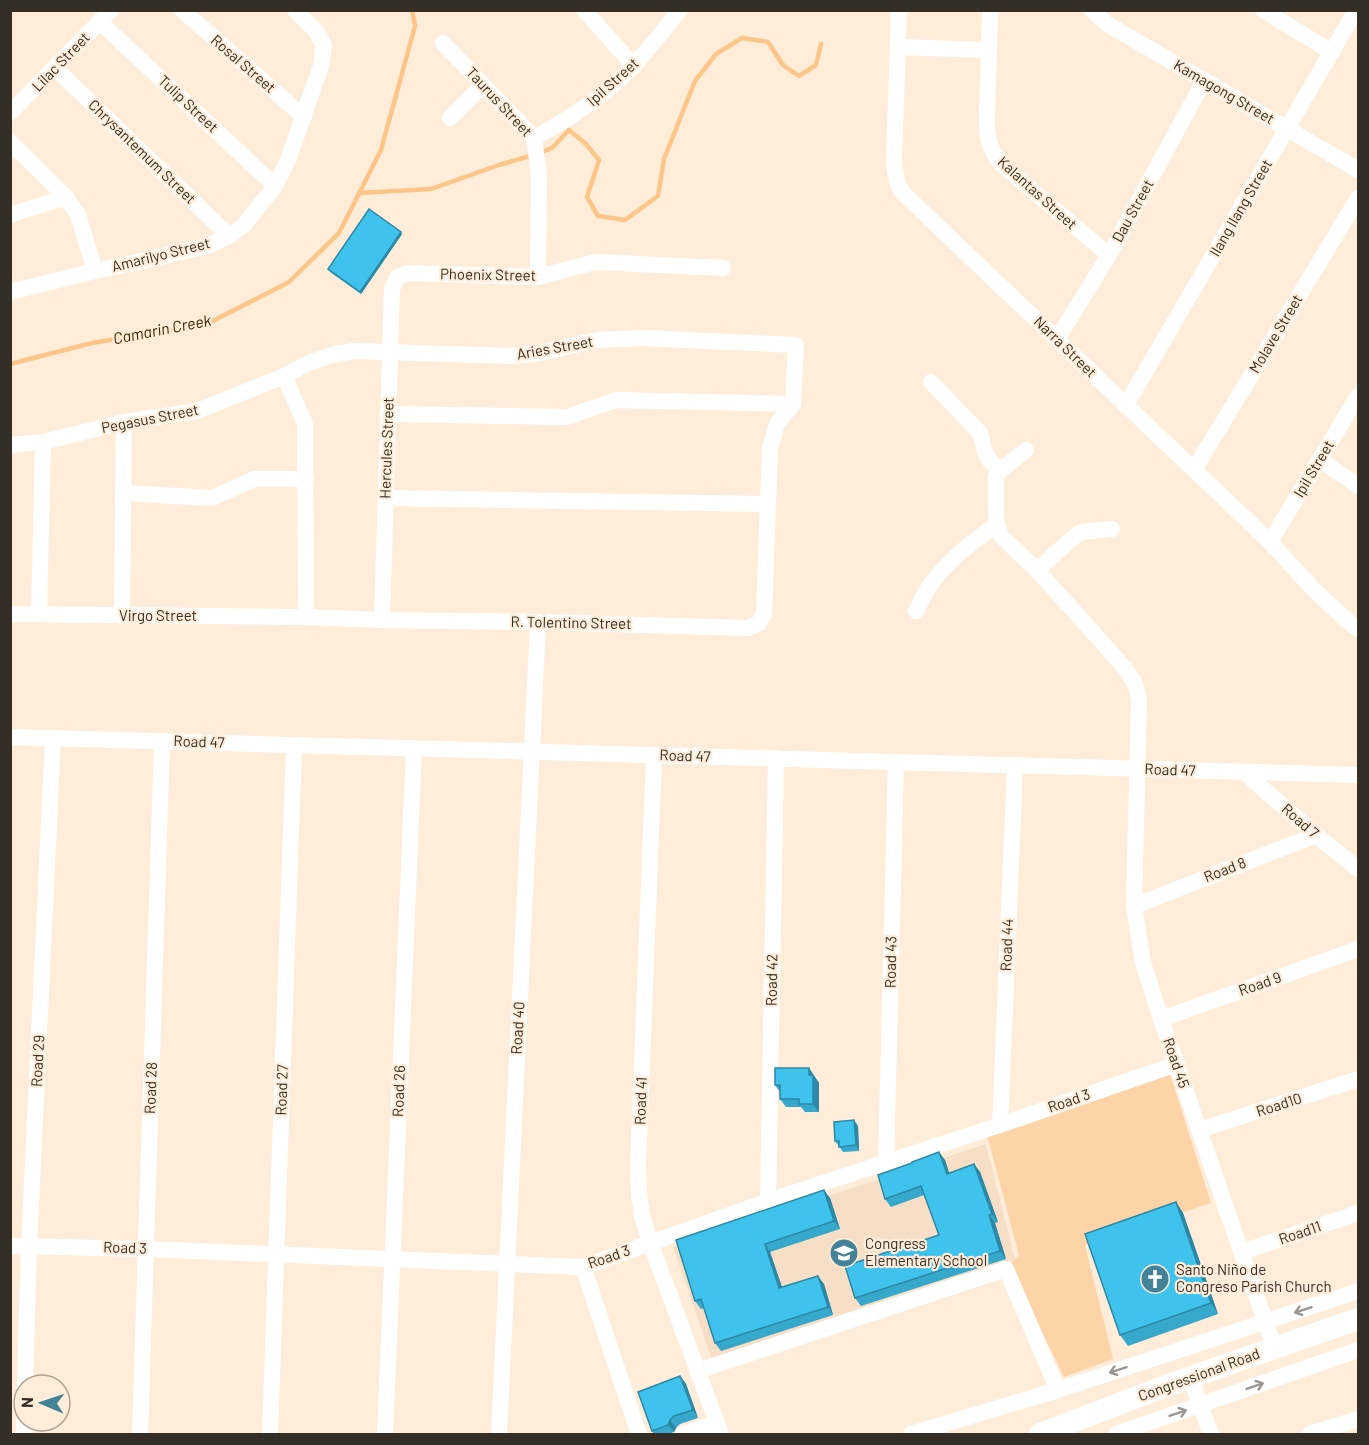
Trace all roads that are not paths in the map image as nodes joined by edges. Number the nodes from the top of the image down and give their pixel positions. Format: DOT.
graph roads {
  1 [pos="182,10"];
  2 [pos="295,10"];
  3 [pos="584,10"];
  4 [pos="680,10"];
  5 [pos="899,10"];
  6 [pos="990,10"];
  7 [pos="1092,10"];
  8 [pos="1263,10"];
  9 [pos="1356,10"];
  10 [pos="106,16"];
  11 [pos="443,43"];
  12 [pos="898,48"];
  13 [pos="989,50"];
  14 [pos="1332,52"];
  15 [pos="634,66"];
  16 [pos="55,68"];
  17 [pos="1204,81"];
  18 [pos="483,85"];
  19 [pos="10,113"];
  20 [pos="304,117"];
  21 [pos="450,118"];
  22 [pos="1287,129"];
  23 [pos="534,138"];
  24 [pos="10,142"];
  25 [pos="1359,170"];
  26 [pos="275,186"];
  27 [pos="66,197"];
  28 [pos="1359,198"];
  29 [pos="10,215"];
  30 [pos="229,236"];
  31 [pos="1108,255"];
  32 [pos="723,268"];
  33 [pos="95,271"];
  34 [pos="397,277"];
  35 [pos="538,277"];
  36 [pos="10,292"];
  37 [pos="1057,339"];
  38 [pos="390,352"];
  39 [pos="284,376"];
  40 [pos="932,382"];
  41 [pos="1359,396"];
  42 [pos="793,404"];
  43 [pos="1126,405"];
  44 [pos="388,414"];
  45 [pos="124,422"];
  46 [pos="43,442"];
  47 [pos="10,445"];
  48 [pos="1026,450"];
  49 [pos="1320,460"];
  50 [pos="1001,470"];
  51 [pos="1194,470"];
  52 [pos="306,479"];
  53 [pos="1359,486"];
  54 [pos="123,493"];
  55 [pos="385,498"];
  56 [pos="768,504"];
  57 [pos="997,524"];
  58 [pos="1112,529"];
  59 [pos="1270,542"];
  60 [pos="1037,570"];
  61 [pos="916,611"];
  62 [pos="10,614"];
  63 [pos="39,614"];
  64 [pos="122,616"];
  65 [pos="306,617"];
  66 [pos="382,620"];
  67 [pos="538,622"];
  68 [pos="1359,629"];
  69 [pos="10,736"];
  70 [pos="54,738"];
  71 [pos="162,741"];
  72 [pos="294,745"];
  73 [pos="414,748"];
  74 [pos="532,751"];
  75 [pos="654,755"];
  76 [pos="776,758"];
  77 [pos="896,762"];
  78 [pos="1015,765"];
  79 [pos="1139,769"];
  80 [pos="1244,772"];
  81 [pos="1359,775"];
  82 [pos="1316,835"];
  83 [pos="1359,869"];
  84 [pos="1134,906"];
  85 [pos="1359,949"];
  86 [pos="1161,1019"];
  87 [pos="1177,1064"];
  88 [pos="1359,1079"];
  89 [pos="1000,1125"];
  90 [pos="1199,1130"];
  91 [pos="886,1162"];
  92 [pos="768,1201"];
  93 [pos="1359,1213"];
  94 [pos="650,1242"];
  95 [pos="10,1246"];
  96 [pos="29,1246"];
  97 [pos="146,1249"];
  98 [pos="1242,1252"];
  99 [pos="276,1255"];
  100 [pos="392,1259"];
  101 [pos="507,1264"];
  102 [pos="583,1267"];
  103 [pos="1359,1291"];
  104 [pos="1359,1319"];
  105 [pos="1265,1322"];
  106 [pos="1274,1347"];
  107 [pos="1359,1350"];
  108 [pos="697,1371"];
  109 [pos="25,1373"];
  110 [pos="1190,1377"];
  111 [pos="1058,1390"];
  112 [pos="1200,1405"];
  113 [pos="1359,1419"];
  114 [pos="718,1429"];
  115 [pos="140,1434"];
  116 [pos="270,1434"];
  117 [pos="385,1434"];
  118 [pos="499,1434"];
  119 [pos="639,1434"];
  120 [pos="684,1434"];
  121 [pos="911,1434"];
  122 [pos="1040,1434"];
  123 [pos="1116,1434"];
  124 [pos="1211,1434"];
  125 [pos="1310,1434"];
  1 -- 20 [label="street, Rosal Street"];
  2 -- 20 [label="street, Amarilyo Street"];
  3 -- 15 [label="street"];
  4 -- 15 [label="street, Ipil Street"];
  5 -- 12 [label="street, Narra Street"];
  6 -- 13 [label="street, Kalantas Street"];
  7 -- 17 [label="street, Kamagong Street"];
  8 -- 14 [label="street"];
  9 -- 14 [label="street, Ilang Ilang Street"];
  10 -- 16 [label="street, Lilac Street"];
  10 -- 26 [label="street, Tulip Street"];
  11 -- 18 [label="street, Taurus Street"];
  12 -- 13 [label="street"];
  12 -- 37 [label="street, Narra Street"];
  13 -- 31 [label="street, Kalantas Street"];
  14 -- 22 [label="street, Ilang Ilang Street"];
  15 -- 23 [label="street, Ipil Street"];
  16 -- 19 [label="street, Lilac Street"];
  16 -- 30 [label="street, Chrysantemum Street"];
  17 -- 22 [label="street, Kamagong Street"];
  17 -- 31 [label="street, Dau Street"];
  18 -- 21 [label="street"];
  18 -- 23 [label="street, Taurus Street"];
  20 -- 26 [label="street, Amarilyo Street"];
  22 -- 25 [label="street, Kamagong Street"];
  22 -- 43 [label="street, Ilang Ilang Street"];
  23 -- 35 [label="street, Taurus Street"];
  24 -- 27 [label="street"];
  26 -- 30 [label="street, Amarilyo Street"];
  27 -- 29 [label="street"];
  27 -- 33 [label="street"];
  28 -- 51 [label="street, Molave Street"];
  30 -- 33 [label="street, Amarilyo Street"];
  31 -- 37 [label="street, Dau Street"];
  32 -- 35 [label="street, Phoenix Street"];
  33 -- 36 [label="street, Amarilyo Street"];
  34 -- 35 [label="street, Phoenix Street"];
  34 -- 38 [label="street, Hercules Street"];
  37 -- 43 [label="street, Narra Street"];
  38 -- 39 [label="street, Aries Street"];
  38 -- 42 [label="street, Aries Street"];
  38 -- 44 [label="street, Hercules Street"];
  39 -- 45 [label="street, Pegasus Street"];
  39 -- 52 [label="street"];
  40 -- 50 [label="street"];
  41 -- 49 [label="street, Ipil Street"];
  42 -- 44 [label="street"];
  42 -- 56 [label="street"];
  43 -- 51 [label="street, Narra Street"];
  44 -- 55 [label="street, Hercules Street"];
  45 -- 46 [label="street, Pegasus Street"];
  45 -- 54 [label="street"];
  46 -- 47 [label="street, Pegasus Street"];
  46 -- 63 [label="street"];
  48 -- 50 [label="street"];
  49 -- 53 [label="street"];
  49 -- 59 [label="street, Ipil Street"];
  50 -- 57 [label="street"];
  51 -- 59 [label="street, Narra Street"];
  52 -- 54 [label="street"];
  52 -- 65 [label="street"];
  54 -- 64 [label="street"];
  55 -- 56 [label="street"];
  55 -- 66 [label="street, Hercules Street"];
  56 -- 67 [label="street, R. Tolentino Street"];
  57 -- 60 [label="street, Road 45"];
  57 -- 61 [label="street"];
  58 -- 60 [label="street"];
  59 -- 68 [label="street, Narra Street"];
  60 -- 79 [label="street, Road 45"];
  62 -- 63 [label="street, Virgo Street"];
  63 -- 64 [label="street, Virgo Street"];
  64 -- 65 [label="street, Virgo Street"];
  65 -- 66 [label="street, Virgo Street"];
  66 -- 67 [label="street, R. Tolentino Street"];
  67 -- 74 [label="street, Road 40"];
  69 -- 70 [label="street, Road 47"];
  70 -- 71 [label="street, Road 47"];
  70 -- 96 [label="street, Road 29"];
  71 -- 72 [label="street, Road 47"];
  71 -- 97 [label="street, Road 28"];
  72 -- 73 [label="street, Road 47"];
  72 -- 99 [label="street, Road 27"];
  73 -- 74 [label="street, Road 47"];
  73 -- 100 [label="street, Road 26"];
  74 -- 75 [label="street, Road 47"];
  74 -- 101 [label="street, Road 40"];
  75 -- 76 [label="street, Road 47"];
  75 -- 94 [label="street, Road 41"];
  76 -- 77 [label="street, Road 47"];
  76 -- 92 [label="street, Road 42"];
  77 -- 78 [label="street, Road 47"];
  77 -- 91 [label="street, Road 43"];
  78 -- 79 [label="street, Road 47"];
  78 -- 89 [label="street, Road 44"];
  79 -- 80 [label="street, Road 47"];
  79 -- 84 [label="street, Road 45"];
  80 -- 81 [label="street, Road 47"];
  80 -- 82 [label="street, Road 7"];
  82 -- 83 [label="street, Road 7"];
  82 -- 84 [label="street, Road 8"];
  84 -- 86 [label="street, Road 45"];
  85 -- 86 [label="street, Road 9"];
  86 -- 87 [label="street, Road 45"];
  87 -- 89 [label="street, Road 3"];
  87 -- 90 [label="street, Road 45"];
  88 -- 90 [label="street, Road10"];
  89 -- 91 [label="street, Road 3"];
  90 -- 98 [label="street, Road 45"];
  91 -- 92 [label="street, Road 3"];
  92 -- 94 [label="street, Road 3"];
  93 -- 98 [label="street, Road11"];
  94 -- 102 [label="street, Road 3"];
  94 -- 108 [label="street, Road 41"];
  95 -- 96 [label="street, Road 3"];
  96 -- 97 [label="street, Road 3"];
  96 -- 109 [label="street, Road 29"];
  97 -- 99 [label="street, Road 3"];
  97 -- 115 [label="street, Road 28"];
  98 -- 105 [label="street, Road 45"];
  99 -- 100 [label="street, Road 3"];
  99 -- 116 [label="street, Road 27"];
  100 -- 101 [label="street, Road 3"];
  100 -- 117 [label="street, Road 26"];
  101 -- 102 [label="street, Road 3"];
  101 -- 118 [label="street, Road 40"];
  102 -- 119 [label="street"];
  103 -- 105 [label="street, one-way"];
  104 -- 106 [label="main road, Congressional Road"];
  105 -- 106 [label="street, Road 45"];
  105 -- 111 [label="street, one-way"];
  106 -- 110 [label="main road, Congressional Road"];
  112 -- 107 [label="street, one-way"];
  108 -- 111 [label="street"];
  108 -- 114 [label="street, Road 41"];
  110 -- 112 [label="street"];
  110 -- 122 [label="main road, Congressional Road"];
  111 -- 121 [label="street"];
  123 -- 112 [label="street, one-way"];
  112 -- 124 [label="street"];
  113 -- 125 [label="street"];
  114 -- 120 [label="street"];
}
